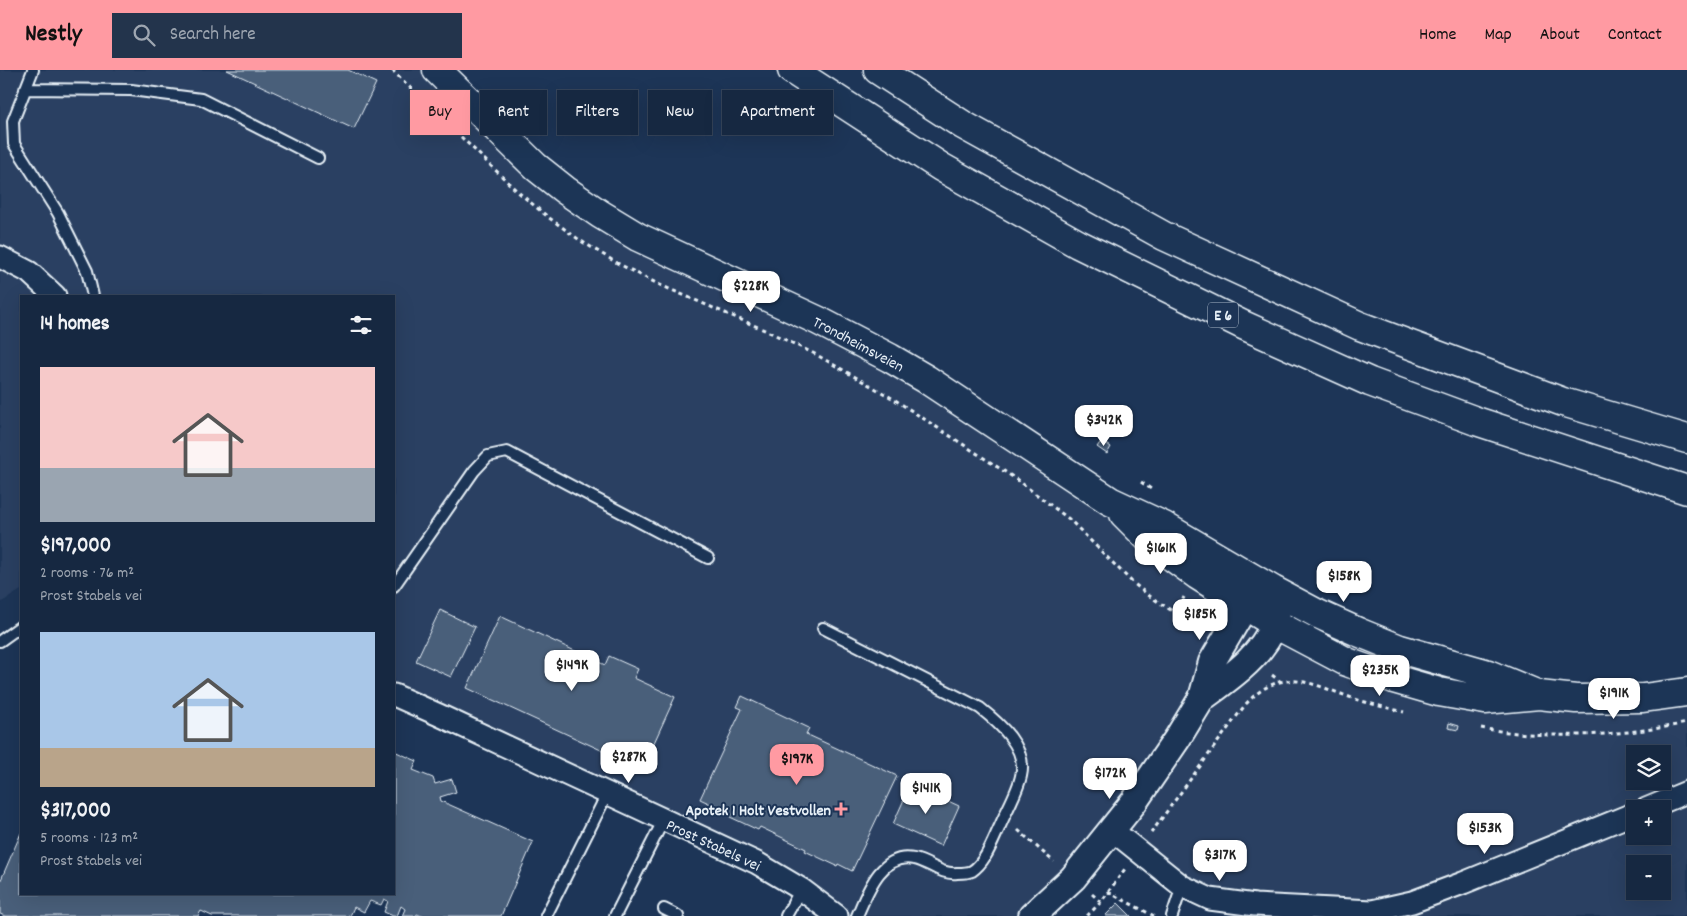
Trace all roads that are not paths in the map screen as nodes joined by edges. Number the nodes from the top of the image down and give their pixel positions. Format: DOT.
graph roads {
  1 [pos="33,70"];
  2 [pos="437,70"];
  3 [pos="792,70"];
  4 [pos="878,70"];
  5 [pos="25,89"];
  6 [pos="318,158"];
  7 [pos="0,257"];
  8 [pos="54,295"];
  9 [pos="93,295"];
  10 [pos="1687,440"];
  11 [pos="1687,490"];
  12 [pos="1110,501"];
  13 [pos="708,558"];
  14 [pos="395,585"];
  15 [pos="1273,590"];
  16 [pos="1245,606"];
  17 [pos="1275,624"];
  18 [pos="20,627"];
  19 [pos="823,628"];
  20 [pos="0,641"];
  21 [pos="1687,692"];
  22 [pos="395,695"];
  23 [pos="1539,695"];
  24 [pos="1202,698"];
  25 [pos="1687,792"];
  26 [pos="607,794"];
  27 [pos="1668,800"];
  28 [pos="1626,817"];
  29 [pos="663,821"];
  30 [pos="1112,830"];
  31 [pos="1182,886"];
  32 [pos="801,890"];
  33 [pos="664,909"];
  34 [pos="1337,913"];
  35 [pos="546,916"];
  36 [pos="615,916"];
  37 [pos="678,916"];
  38 [pos="786,916"];
  39 [pos="837,916"];
  40 [pos="856,916"];
  41 [pos="1032,916"];
  42 [pos="1172,916"];
  1 -- 5 [label="lane"];
  2 -- 12 [label="main road, Trondheimsveien"];
  3 -- 11 [label="main road, E 6"];
  4 -- 10 [label="main road"];
  5 -- 6 [label="lane"];
  5 -- 9 [label="lane"];
  7 -- 8 [label="street"];
  12 -- 15 [label="main road, Trondheimsveien"];
  12 -- 16 [label="main road, Trondheimsveien"];
  13 -- 14 [label="lane"];
  15 -- 16 [label="street"];
  15 -- 17 [label="street"];
  15 -- 23 [label="main road, Trondheimsveien"];
  16 -- 17 [label="main road, Trondheimsveien"];
  16 -- 24 [label="street"];
  17 -- 23 [label="main road, Trondheimsveien"];
  17 -- 24 [label="street"];
  18 -- 20 [label="lane"];
  19 -- 40 [label="lane"];
  21 -- 23 [label="main road, Trondheimsveien"];
  22 -- 26 [label="street, Prost Stabels vei"];
  24 -- 30 [label="street"];
  25 -- 27 [label="street"];
  26 -- 29 [label="street, Prost Stabels vei"];
  26 -- 35 [label="lane"];
  28 -- 34 [label="street"];
  29 -- 32 [label="street, Prost Stabels vei"];
  29 -- 36 [label="lane"];
  30 -- 31 [label="street"];
  30 -- 41 [label="street"];
  31 -- 34 [label="street"];
  31 -- 42 [label="lane"];
  32 -- 38 [label="lane"];
  32 -- 39 [label="street, Prost Stabels vei"];
  33 -- 37 [label="lane"];
}
